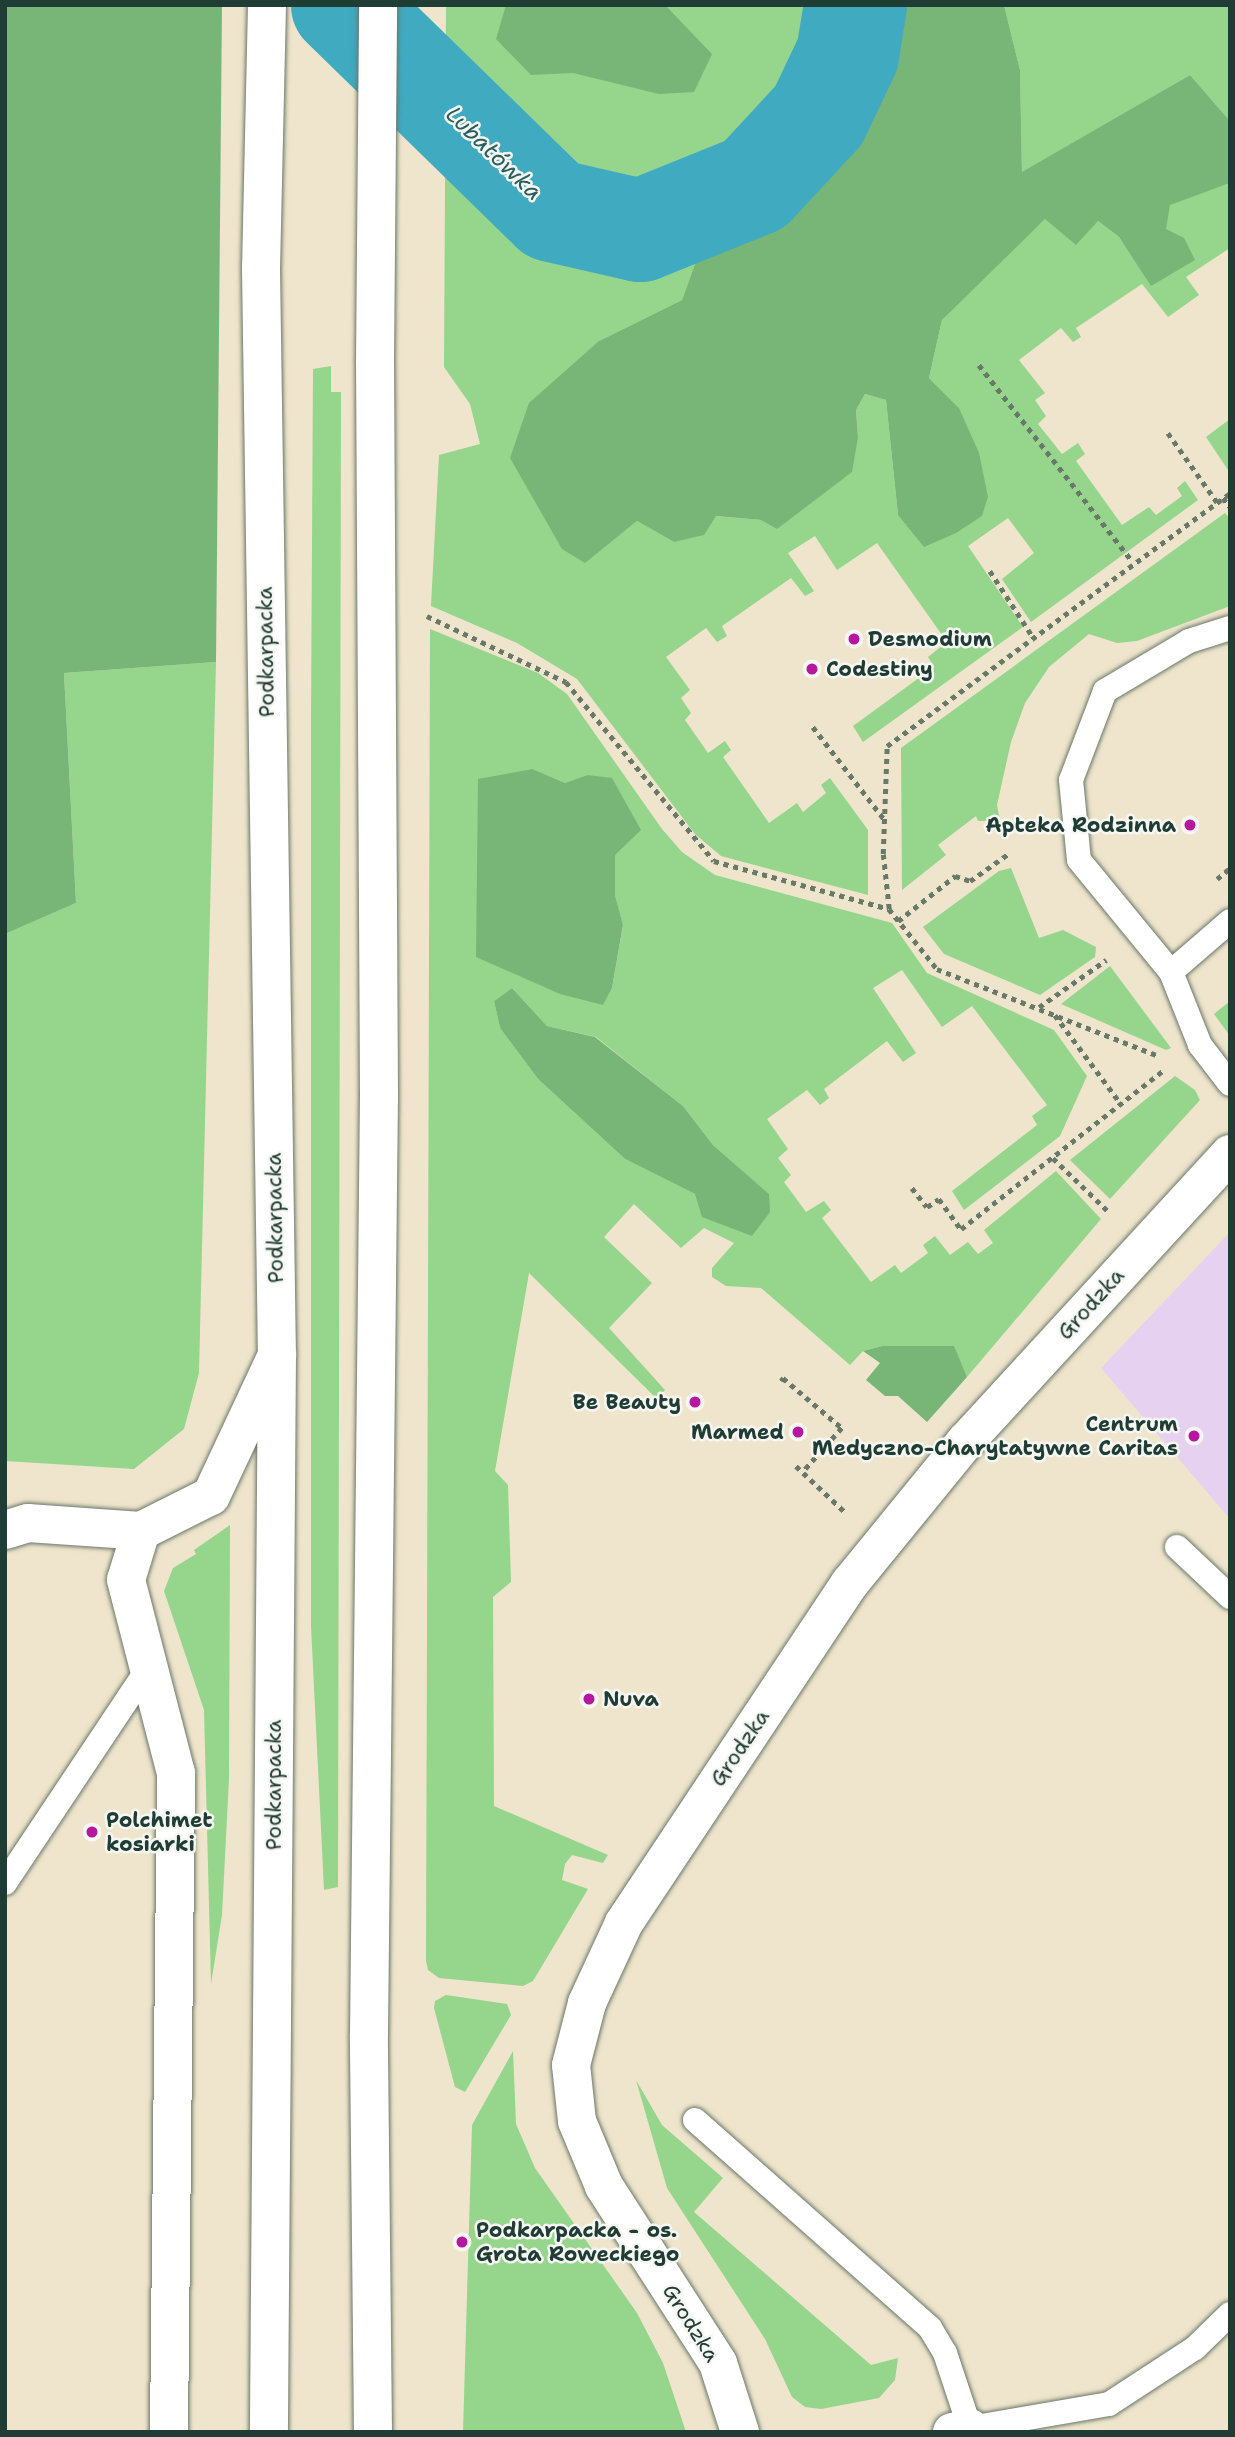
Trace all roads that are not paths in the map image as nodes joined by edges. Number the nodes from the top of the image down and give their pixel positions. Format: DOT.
graph roads {
  1 [pos="267,5"];
  2 [pos="378,5"];
  3 [pos="1230,628"];
  4 [pos="1230,921"];
  5 [pos="1171,972"];
  6 [pos="1230,1084"];
  7 [pos="1230,1154"];
  8 [pos="277,1355"];
  9 [pos="5,1530"];
  10 [pos="141,1531"];
  11 [pos="1177,1547"];
  12 [pos="1230,1597"];
  13 [pos="149,1667"];
  14 [pos="5,1883"];
  15 [pos="695,2120"];
  16 [pos="1230,2315"];
  17 [pos="964,2431"];
  18 [pos="169,2432"];
  19 [pos="269,2432"];
  20 [pos="373,2432"];
  21 [pos="740,2432"];
  1 -- 8 [label="main road, Podkarpacka"];
  2 -- 20 [label="main road"];
  3 -- 5 [label="lane"];
  4 -- 5 [label="lane"];
  5 -- 6 [label="lane"];
  7 -- 21 [label="main road, Grodzka"];
  8 -- 10 [label="main road"];
  8 -- 19 [label="main road, Podkarpacka"];
  9 -- 10 [label="main road"];
  10 -- 13 [label="main road"];
  11 -- 12 [label="lane"];
  13 -- 14 [label="lane"];
  13 -- 18 [label="main road"];
  15 -- 17 [label="lane"];
  16 -- 17 [label="lane"];
}
